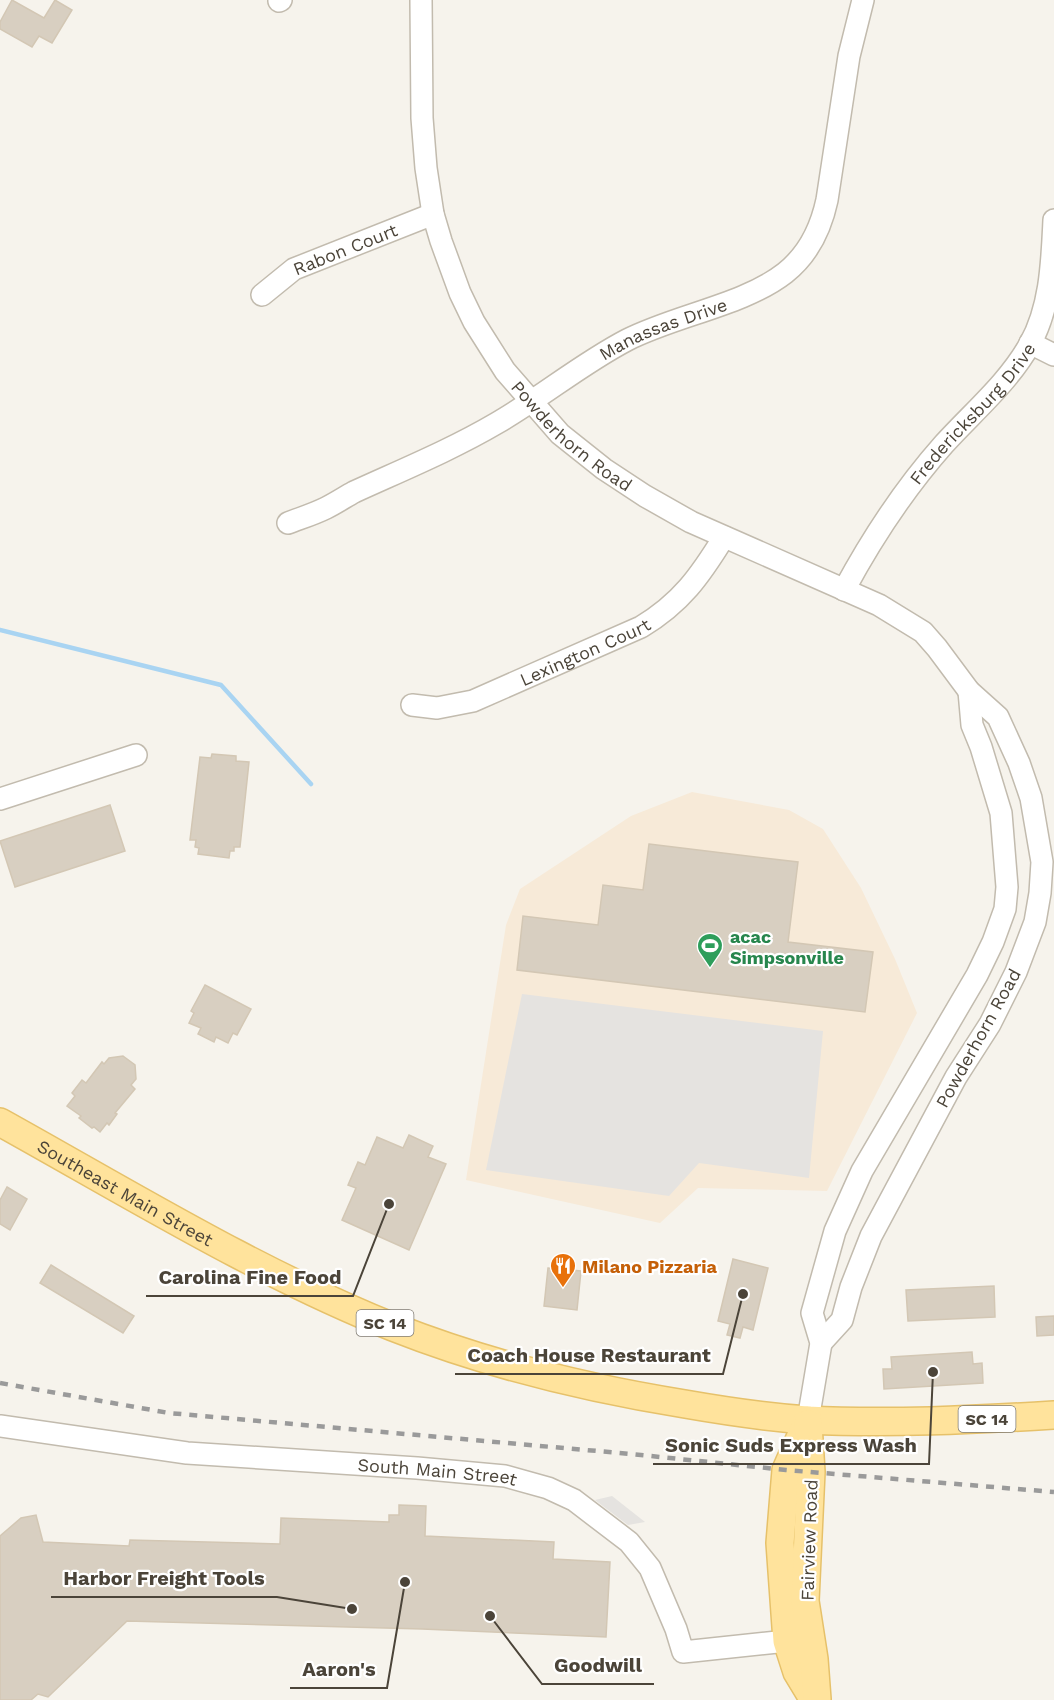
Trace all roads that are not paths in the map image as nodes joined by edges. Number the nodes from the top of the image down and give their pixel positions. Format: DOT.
graph roads {
  1 [pos="421,0"];
  2 [pos="863,0"];
  3 [pos="433,214"];
  4 [pos="1054,220"];
  5 [pos="262,295"];
  6 [pos="1030,343"];
  7 [pos="1054,355"];
  8 [pos="531,401"];
  9 [pos="288,523"];
  10 [pos="724,537"];
  11 [pos="844,590"];
  12 [pos="969,691"];
  13 [pos="412,705"];
  14 [pos="136,755"];
  15 [pos="0,800"];
  16 [pos="0,1122"];
  17 [pos="821,1343"];
  18 [pos="1054,1415"];
  19 [pos="808,1420"];
  20 [pos="0,1426"];
  21 [pos="787,1641"];
  22 [pos="815,1700"];
  1 -- 3 [label="street, Powderhorn Road"];
  2 -- 8 [label="street, Manassas Drive"];
  3 -- 5 [label="street, Rabon Court"];
  3 -- 8 [label="street, Powderhorn Road"];
  4 -- 6 [label="street, Fredericksburg Drive"];
  6 -- 7 [label="street"];
  6 -- 11 [label="street, Fredericksburg Drive"];
  8 -- 9 [label="street, Manassas Drive"];
  8 -- 10 [label="street, Powderhorn Road"];
  10 -- 11 [label="street, Powderhorn Road"];
  10 -- 13 [label="street, Lexington Court"];
  11 -- 12 [label="street, Powderhorn Road"];
  12 -- 17 [label="street, Powderhorn Road"];
  12 -- 17 [label="street, Powderhorn Road"];
  14 -- 15 [label="street"];
  16 -- 19 [label="main road, Southeast Main Street / SC 14"];
  17 -- 19 [label="street, Powderhorn Road"];
  18 -- 19 [label="main road, Southeast Main Street / SC 14"];
  19 -- 21 [label="main road, Fairview Road"];
  19 -- 22 [label="main road, Fairview Road"];
  20 -- 21 [label="street, South Main Street"];
  21 -- 22 [label="main road, Fairview Road"];
}
